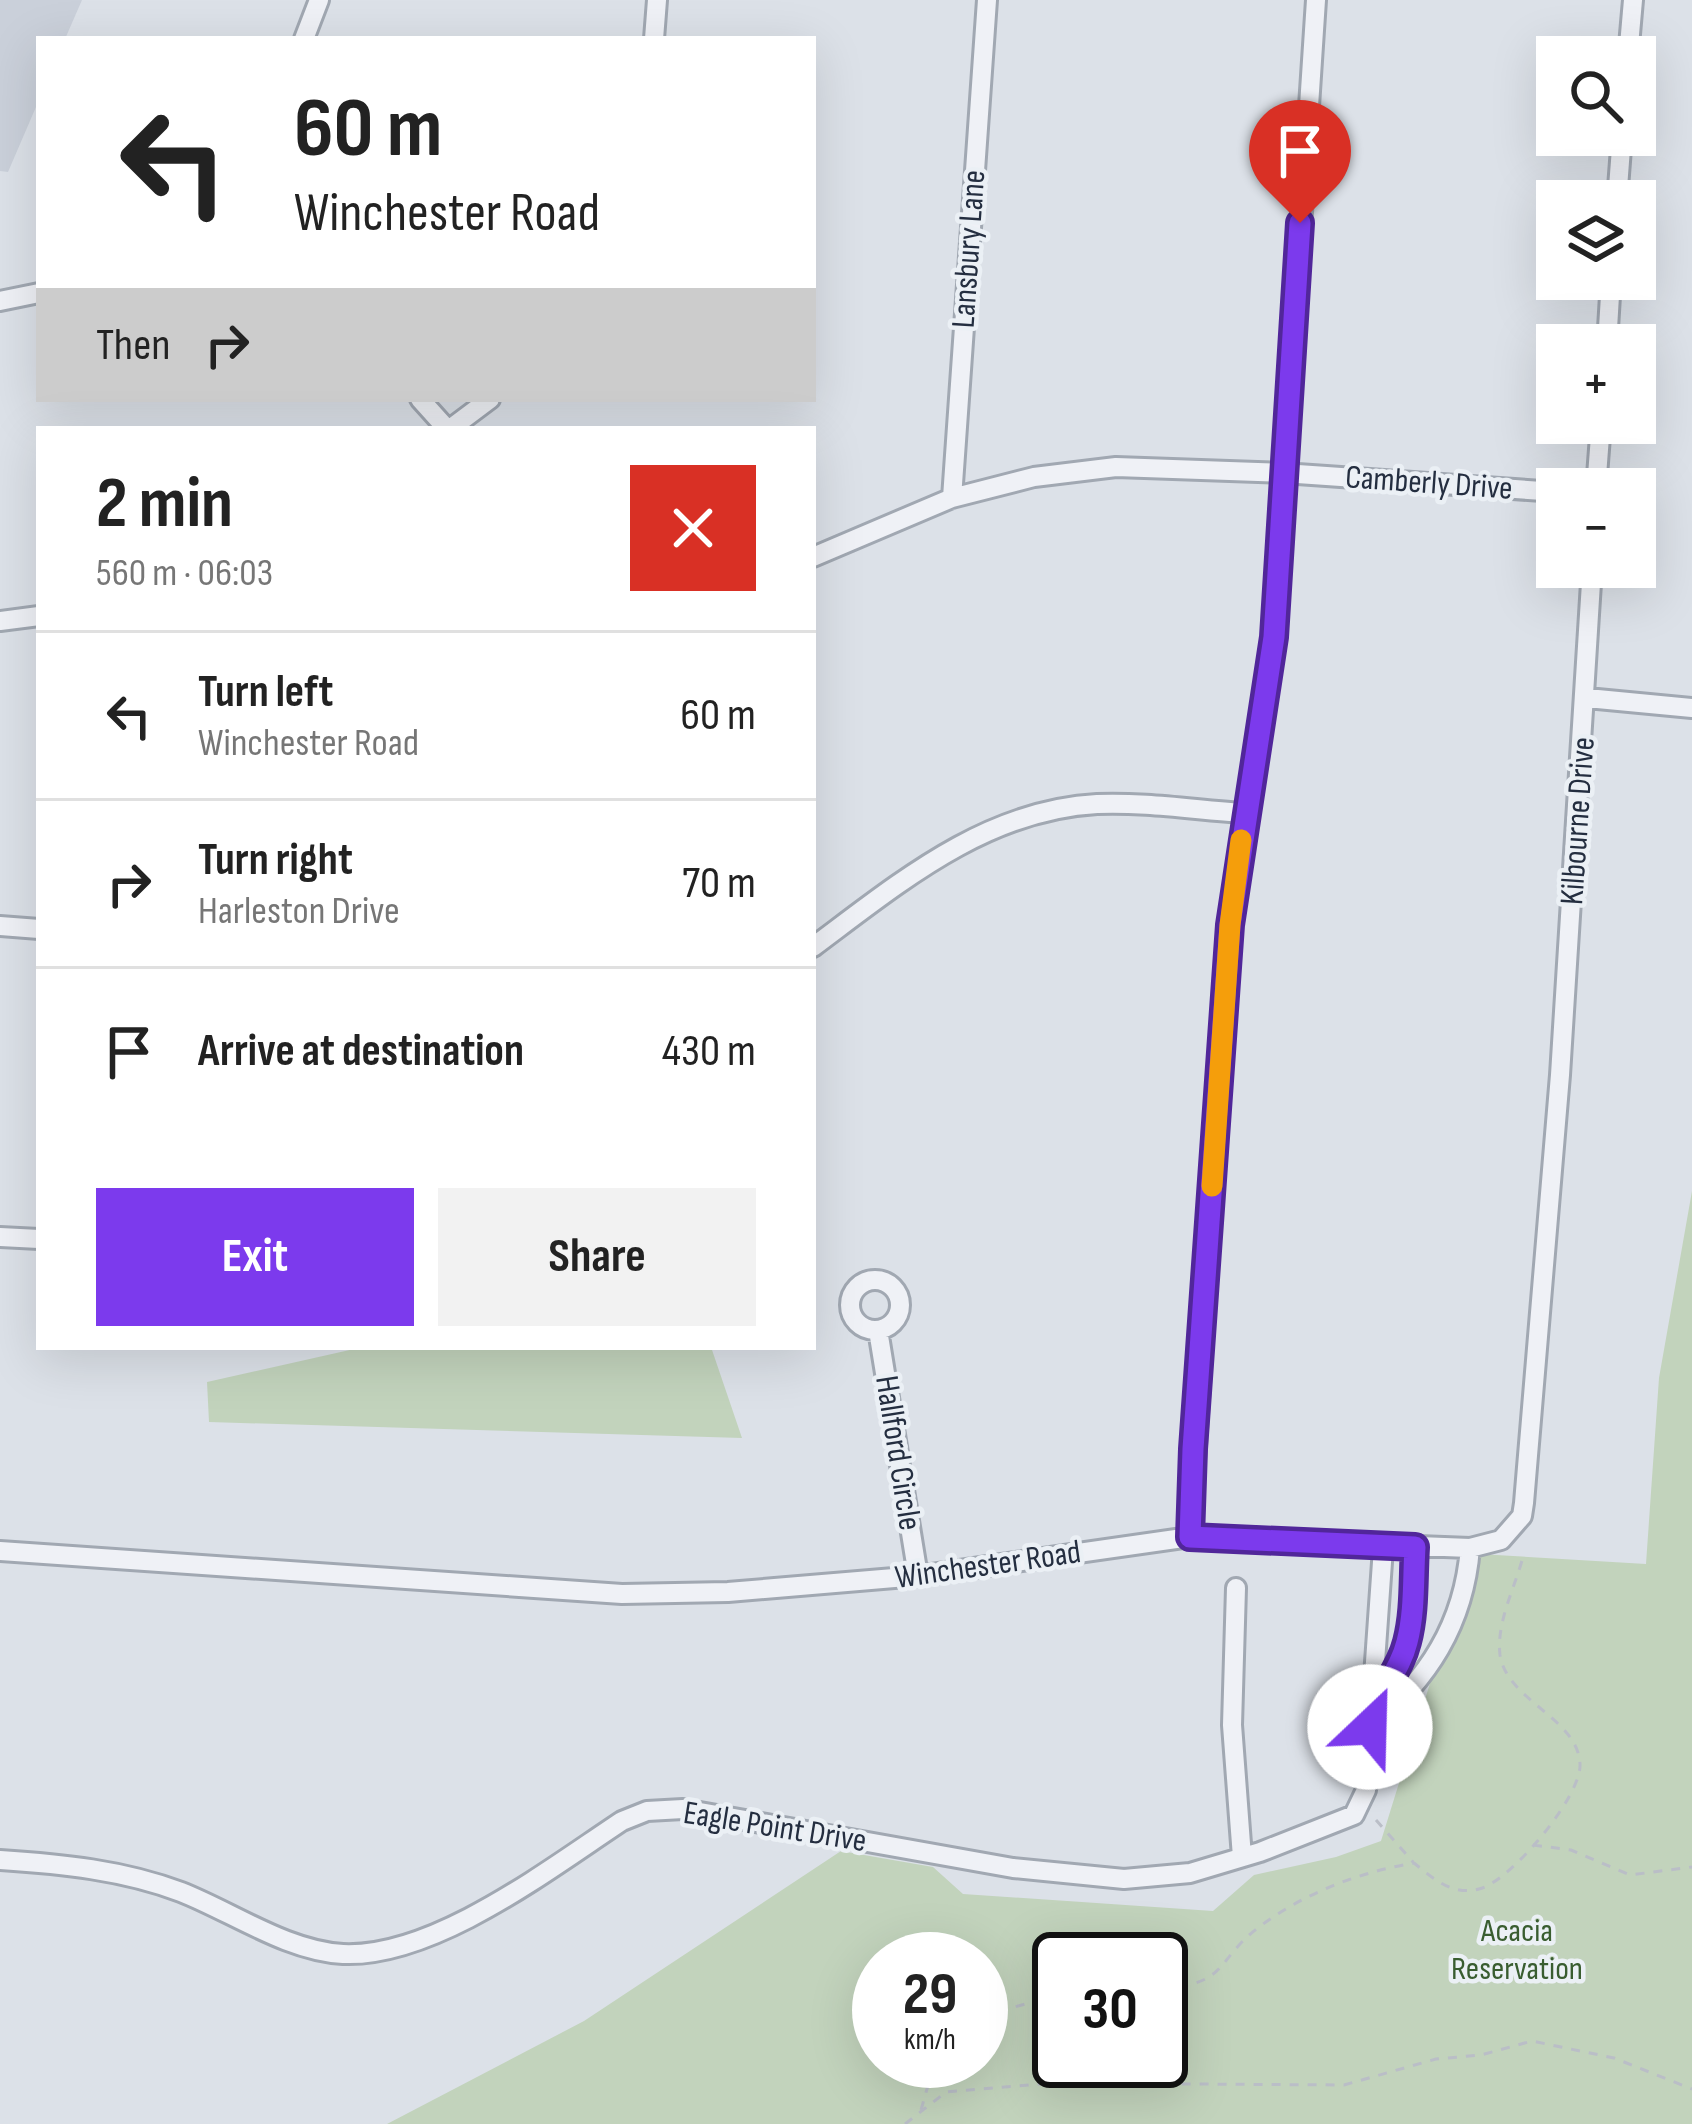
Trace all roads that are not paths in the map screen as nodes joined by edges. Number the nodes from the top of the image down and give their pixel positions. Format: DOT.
graph roads {
  1 [pos="319,0"];
  2 [pos="657,0"];
  3 [pos="987,0"];
  4 [pos="1316,0"];
  5 [pos="1633,0"];
  6 [pos="305,36"];
  7 [pos="654,36"];
  8 [pos="1630,36"];
  9 [pos="36,294"];
  10 [pos="0,301"];
  11 [pos="423,402"];
  12 [pos="486,402"];
  13 [pos="446,426"];
  14 [pos="453,426"];
  15 [pos="1283,473"];
  16 [pos="1536,491"];
  17 [pos="952,498"];
  18 [pos="816,556"];
  19 [pos="1591,588"];
  20 [pos="36,616"];
  21 [pos="0,621"];
  22 [pos="1587,698"];
  23 [pos="1692,708"];
  24 [pos="1244,813"];
  25 [pos="0,926"];
  26 [pos="36,929"];
  27 [pos="816,945"];
  28 [pos="0,1237"];
  29 [pos="36,1239"];
  30 [pos="878,1330"];
  31 [pos="1190,1537"];
  32 [pos="1383,1547"];
  33 [pos="1415,1547"];
  34 [pos="1470,1548"];
  35 [pos="0,1551"];
  36 [pos="917,1576"];
  37 [pos="1236,1588"];
  38 [pos="1372,1704"];
  39 [pos="1370,1727"];
  40 [pos="1241,1857"];
  41 [pos="0,1860"];
  1 -- 6 [label="street"];
  2 -- 7 [label="street"];
  3 -- 17 [label="street, Lansbury Lane"];
  4 -- 15 [label="street"];
  5 -- 8 [label="street"];
  9 -- 10 [label="street"];
  11 -- 13 [label="street"];
  12 -- 14 [label="street"];
  15 -- 16 [label="street, Camberly Drive"];
  15 -- 17 [label="street, Camberly Drive"];
  15 -- 24 [label="street"];
  17 -- 18 [label="street, Camberly Drive"];
  19 -- 22 [label="street, Kilbourne Drive"];
  20 -- 21 [label="street"];
  22 -- 23 [label="street"];
  22 -- 34 [label="street, Kilbourne Drive"];
  24 -- 27 [label="street"];
  24 -- 31 [label="street"];
  25 -- 26 [label="street"];
  28 -- 29 [label="street"];
  30 -- 36 [label="street, Hallford Circle"];
  31 -- 32 [label="street, Winchester Road"];
  31 -- 36 [label="street, Winchester Road"];
  32 -- 33 [label="street, Winchester Road"];
  32 -- 38 [label="street"];
  33 -- 34 [label="street, Winchester Road"];
  33 -- 38 [label="street"];
  34 -- 39 [label="street"];
  35 -- 36 [label="street, Winchester Road"];
  37 -- 40 [label="street"];
  38 -- 39 [label="street"];
  39 -- 40 [label="street, Eagle Point Drive"];
  40 -- 41 [label="street, Eagle Point Drive"];
}
